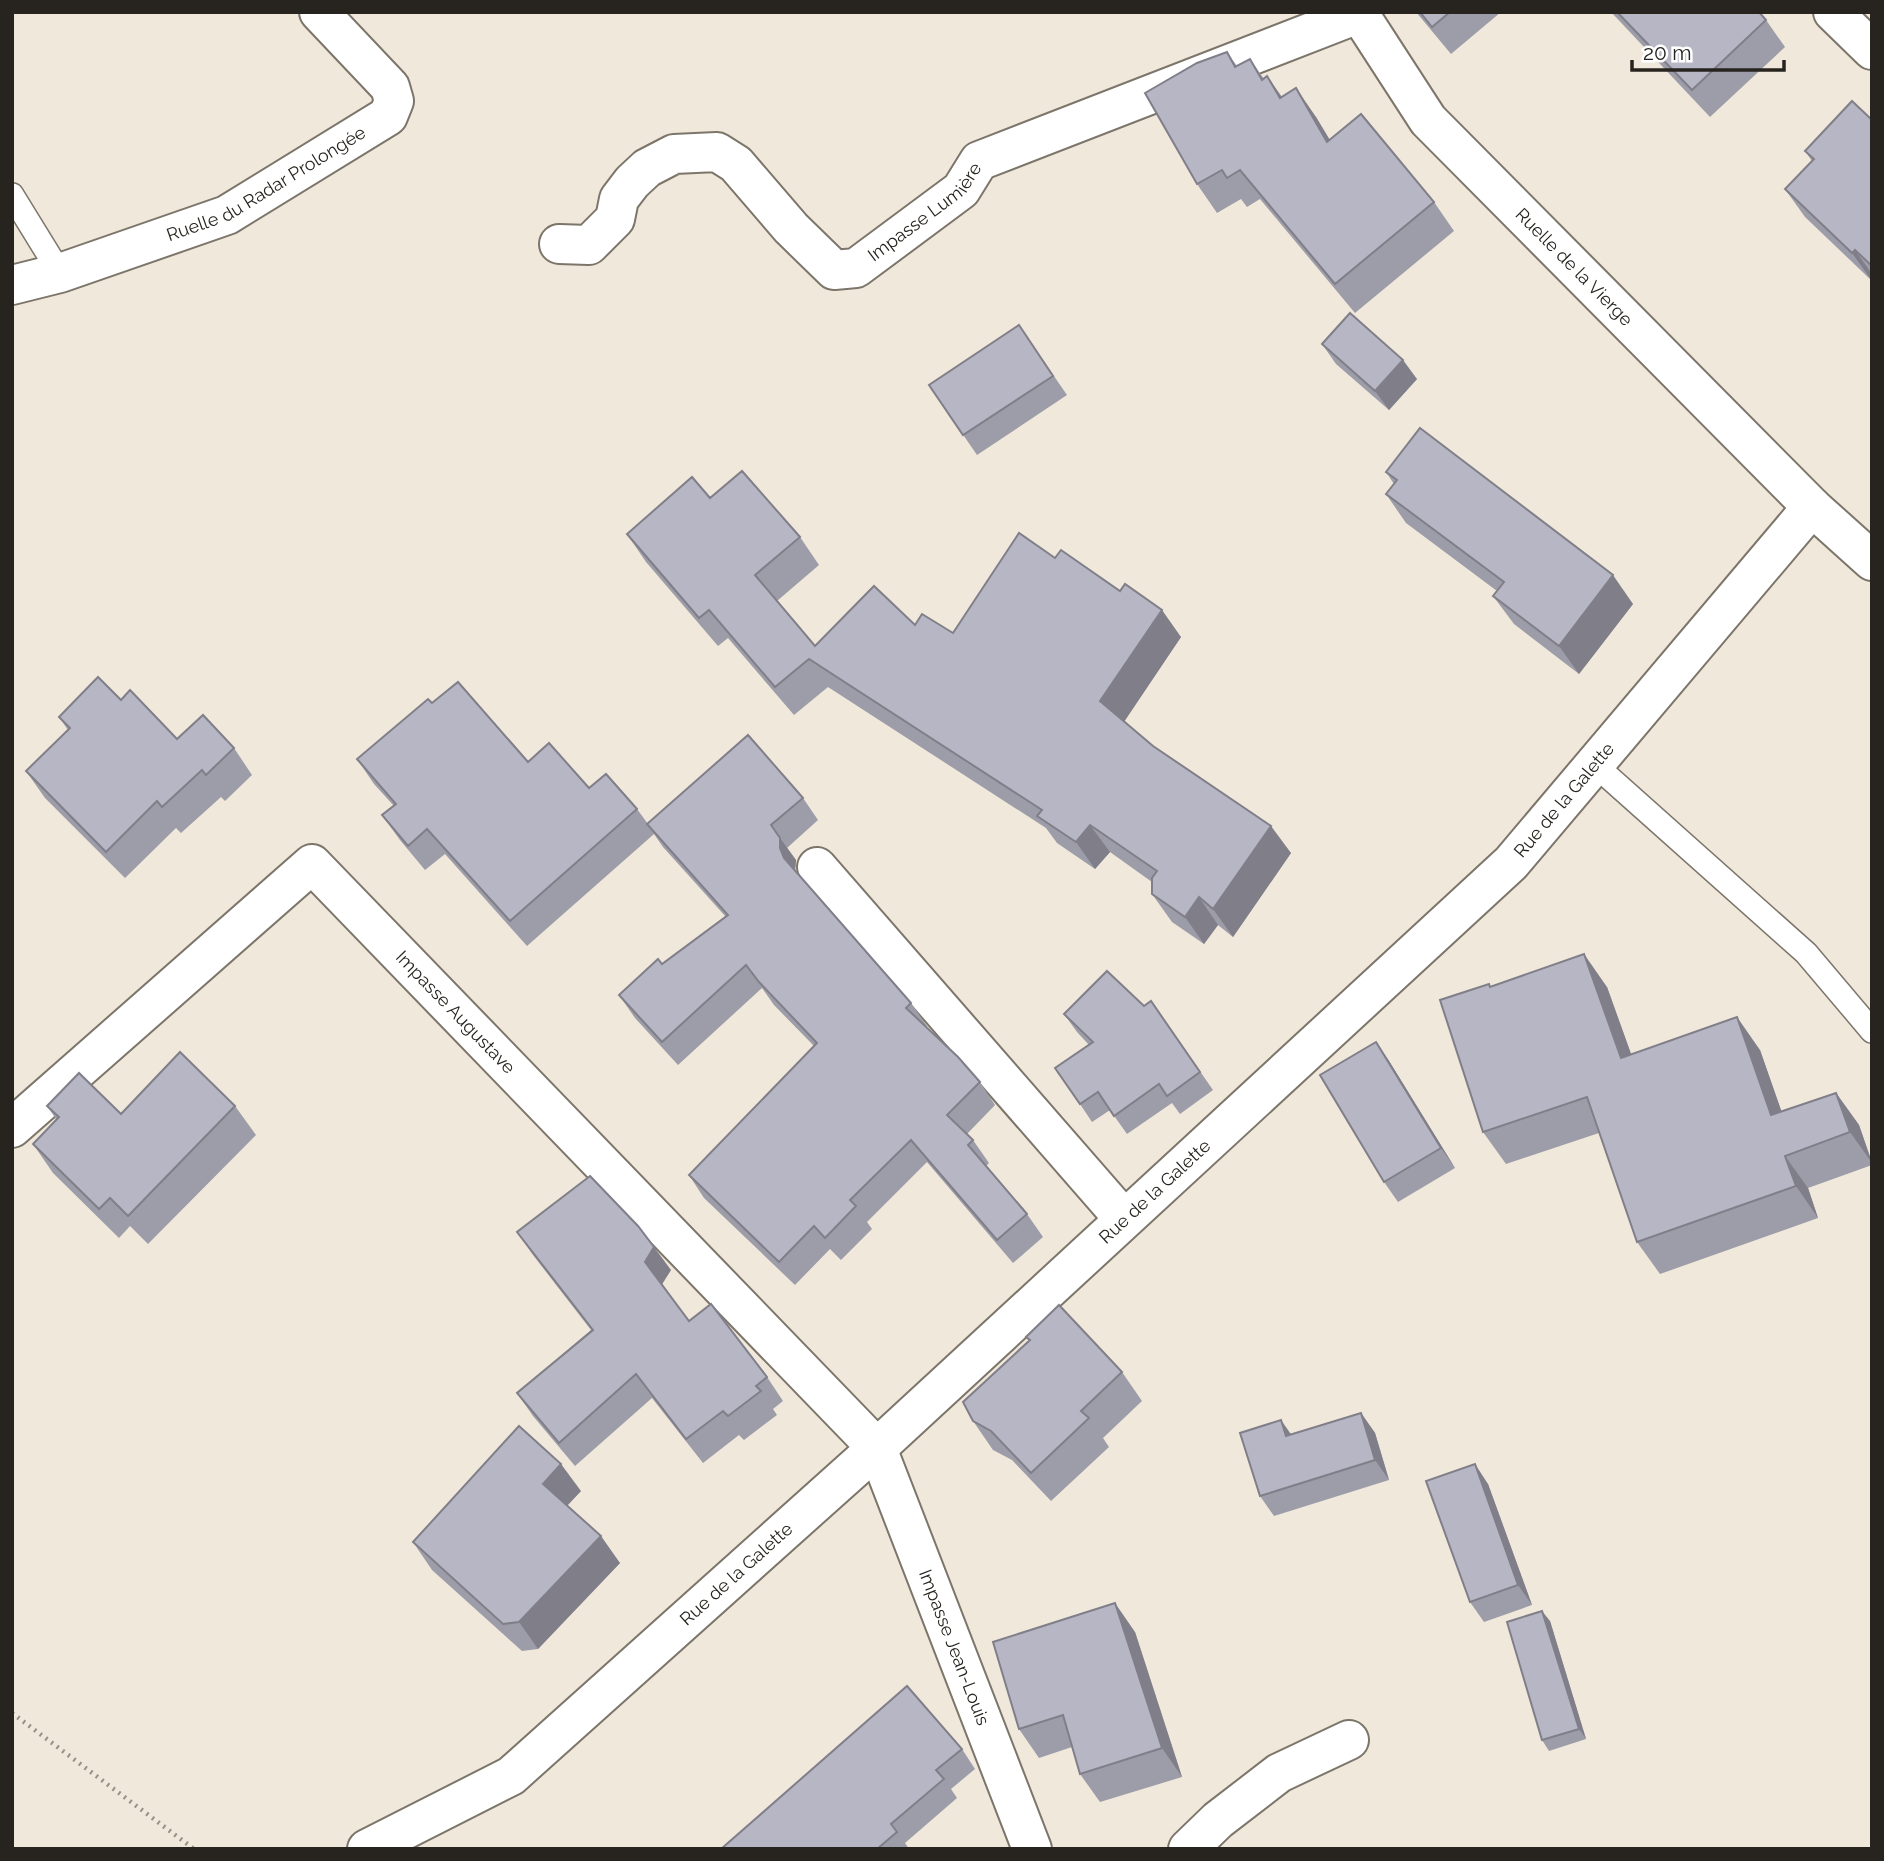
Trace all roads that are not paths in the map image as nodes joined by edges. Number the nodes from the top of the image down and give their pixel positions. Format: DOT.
graph roads {
  1 [pos="319,12"];
  2 [pos="1833,12"];
  3 [pos="1358,13"];
  4 [pos="1872,50"];
  5 [pos="12,195"];
  6 [pos="559,244"];
  7 [pos="60,273"];
  8 [pos="12,285"];
  9 [pos="1812,507"];
  10 [pos="1872,561"];
  11 [pos="1594,764"];
  12 [pos="817,867"];
  13 [pos="1872,1031"];
  14 [pos="12,1128"];
  15 [pos="1124,1219"];
  16 [pos="877,1448"];
  17 [pos="1349,1741"];
  18 [pos="367,1849"];
  19 [pos="1032,1849"];
  20 [pos="1188,1849"];
  1 -- 7 [label="street, Ruelle du Radar Prolongée"];
  2 -- 4 [label="street"];
  3 -- 6 [label="street, Impasse Lumière"];
  3 -- 9 [label="street, Ruelle de la Vierge"];
  5 -- 7 [label="lane"];
  7 -- 8 [label="street, Ruelle du Radar Prolongée"];
  9 -- 10 [label="street"];
  9 -- 11 [label="street, Rue de la Galette"];
  11 -- 13 [label="lane"];
  11 -- 15 [label="street, Rue de la Galette"];
  12 -- 15 [label="street"];
  14 -- 16 [label="street, Impasse Augustave"];
  15 -- 16 [label="street, Rue de la Galette"];
  16 -- 18 [label="street, Rue de la Galette"];
  16 -- 19 [label="street, Impasse Jean-Louis"];
  17 -- 20 [label="street"];
}
